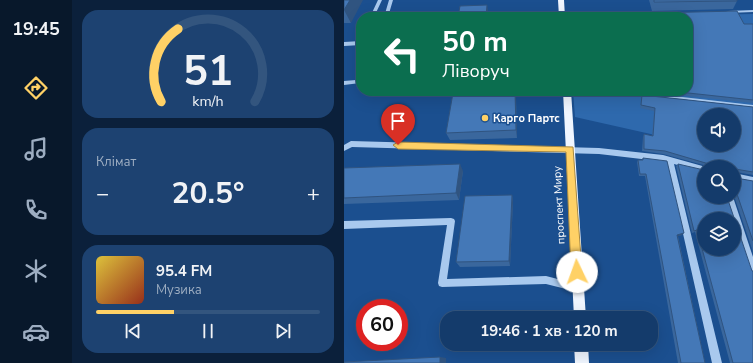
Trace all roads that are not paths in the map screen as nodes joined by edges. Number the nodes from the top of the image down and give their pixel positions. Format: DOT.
graph roads {
  1 [pos="380,0"];
  2 [pos="391,0"];
  3 [pos="561,0"];
  4 [pos="753,11"];
  5 [pos="374,12"];
  6 [pos="387,12"];
  7 [pos="562,12"];
  8 [pos="721,12"];
  9 [pos="356,43"];
  10 [pos="344,44"];
  11 [pos="356,81"];
  12 [pos="344,83"];
  13 [pos="566,96"];
  14 [pos="656,96"];
  15 [pos="753,107"];
  16 [pos="344,148"];
  17 [pos="570,149"];
  18 [pos="670,160"];
  19 [pos="697,167"];
  20 [pos="741,177"];
  21 [pos="753,180"];
  22 [pos="731,204"];
  23 [pos="344,225"];
  24 [pos="753,269"];
  25 [pos="578,288"];
  26 [pos="580,311"];
  27 [pos="581,351"];
  28 [pos="582,363"];
  29 [pos="717,363"];
  1 -- 5 [label="street"];
  2 -- 6 [label="street"];
  3 -- 7 [label="main road"];
  4 -- 8 [label="street"];
  9 -- 10 [label="street"];
  11 -- 12 [label="street"];
  13 -- 17 [label="main road, проспект Миру"];
  14 -- 15 [label="street"];
  16 -- 17 [label="street"];
  17 -- 18 [label="street"];
  17 -- 25 [label="main road, проспект Миру"];
  18 -- 19 [label="street"];
  18 -- 29 [label="street"];
  20 -- 21 [label="street"];
  22 -- 24 [label="street"];
  23 -- 25 [label="street"];
  25 -- 26 [label="main road, проспект Миру"];
  27 -- 28 [label="main road"];
}
